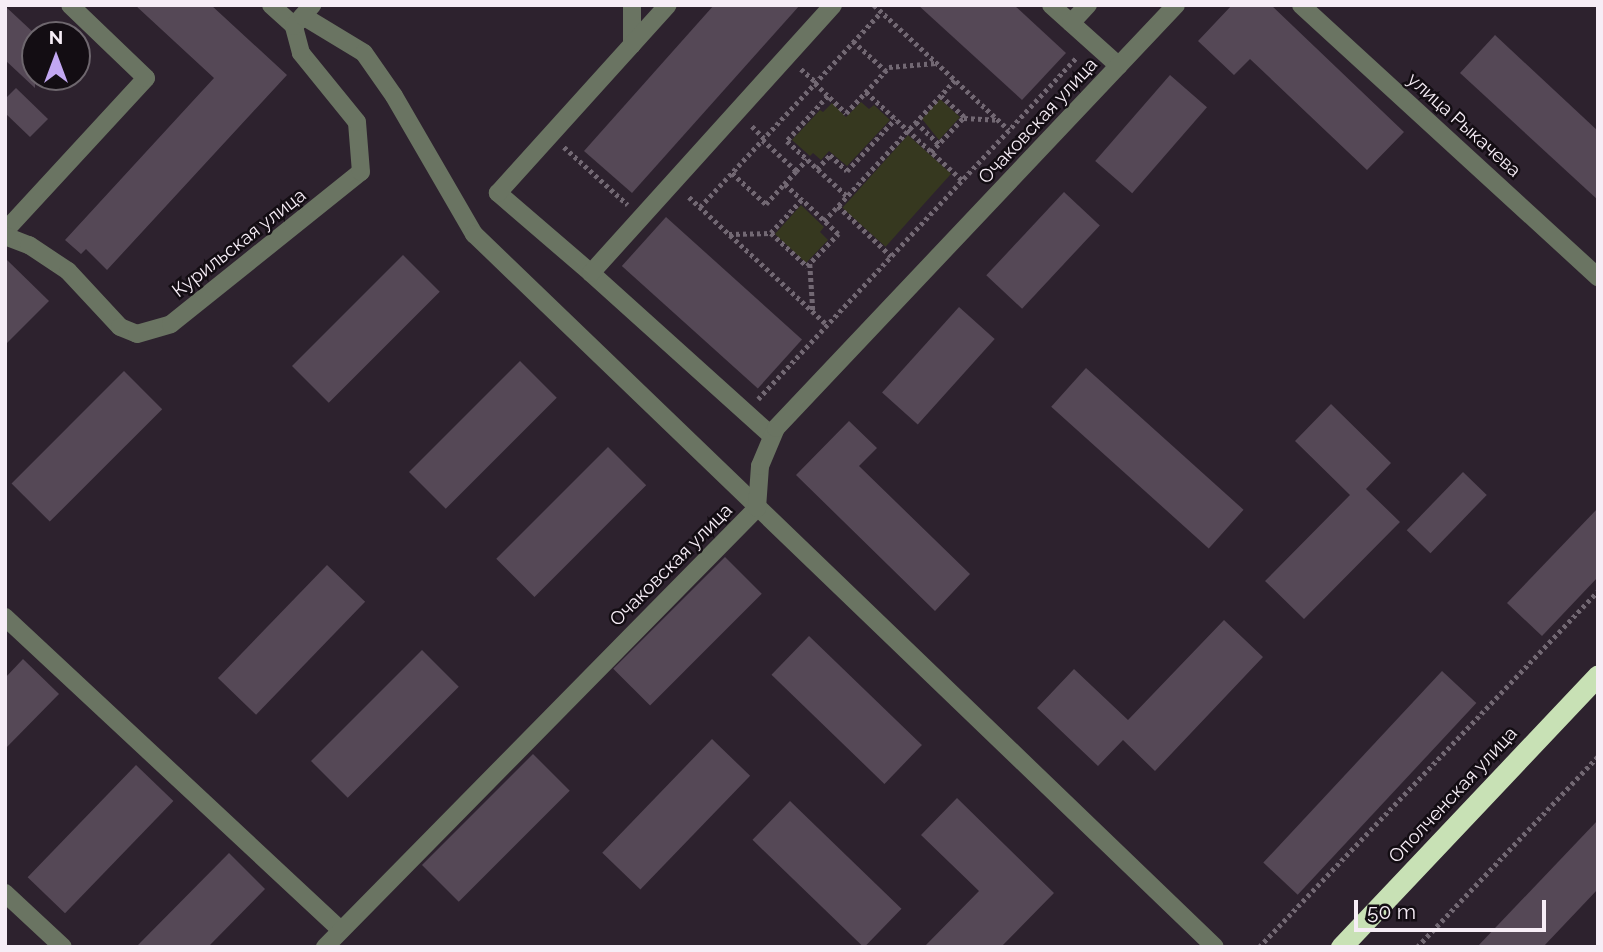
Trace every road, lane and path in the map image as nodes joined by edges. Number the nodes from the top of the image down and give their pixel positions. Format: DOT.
graph roads {
  1 [pos="70,5"];
  2 [pos="271,5"];
  3 [pos="312,5"];
  4 [pos="632,5"];
  5 [pos="668,5"];
  6 [pos="833,5"];
  7 [pos="874,5"];
  8 [pos="1051,5"];
  9 [pos="1087,5"];
  10 [pos="1176,5"];
  11 [pos="1301,5"];
  12 [pos="881,12"];
  13 [pos="1071,23"];
  14 [pos="293,26"];
  15 [pos="853,41"];
  16 [pos="1091,41"];
  17 [pos="632,45"];
  18 [pos="936,63"];
  19 [pos="1119,66"];
  20 [pos="886,71"];
  21 [pos="955,80"];
  22 [pos="814,83"];
  23 [pos="866,92"];
  24 [pos="828,96"];
  25 [pos="941,96"];
  26 [pos="963,118"];
  27 [pos="895,119"];
  28 [pos="999,120"];
  29 [pos="916,122"];
  30 [pos="908,130"];
  31 [pos="1009,130"];
  32 [pos="550,135"];
  33 [pos="762,140"];
  34 [pos="939,144"];
  35 [pos="931,152"];
  36 [pos="807,159"];
  37 [pos="817,169"];
  38 [pos="796,171"];
  39 [pos="732,173"];
  40 [pos="962,180"];
  41 [pos="673,182"];
  42 [pos="784,184"];
  43 [pos="847,196"];
  44 [pos="802,200"];
  45 [pos="838,206"];
  46 [pos="700,207"];
  47 [pos="641,217"];
  48 [pos="824,221"];
  49 [pos="771,233"];
  50 [pos="5,234"];
  51 [pos="729,234"];
  52 [pos="891,256"];
  53 [pos="810,263"];
  54 [pos="591,273"];
  55 [pos="1598,277"];
  56 [pos="813,311"];
  57 [pos="827,325"];
  58 [pos="746,412"];
  59 [pos="772,436"];
  60 [pos="757,508"];
  61 [pos="1598,591"];
  62 [pos="5,617"];
  63 [pos="1598,675"];
  64 [pos="1598,756"];
  65 [pos="5,893"];
  66 [pos="341,930"];
  67 [pos="63,947"];
  68 [pos="325,947"];
  69 [pos="1215,947"];
  70 [pos="1259,947"];
  71 [pos="1341,947"];
  72 [pos="1417,947"];
  1 -- 50 [label="street"];
  2 -- 14 [label="street"];
  3 -- 14 [label="street"];
  4 -- 17 [label="street"];
  5 -- 17 [label="street"];
  6 -- 41 [label="street"];
  7 -- 12 [label="path"];
  8 -- 13 [label="street"];
  9 -- 13 [label="street"];
  10 -- 19 [label="street, Очаковская улица"];
  11 -- 55 [label="street, улица Рыкачева"];
  12 -- 15 [label="path"];
  12 -- 18 [label="path"];
  13 -- 16 [label="street"];
  14 -- 50 [label="street, Курильская улица"];
  14 -- 60 [label="street"];
  15 -- 20 [label="path"];
  15 -- 22 [label="path"];
  16 -- 19 [label="street"];
  16 -- 31 [label="path"];
  17 -- 32 [label="street"];
  18 -- 20 [label="path"];
  18 -- 21 [label="path"];
  19 -- 59 [label="street, Очаковская улица"];
  20 -- 23 [label="path"];
  21 -- 25 [label="path"];
  21 -- 28 [label="path"];
  22 -- 24 [label="path"];
  22 -- 33 [label="path"];
  23 -- 24 [label="path"];
  23 -- 27 [label="path"];
  24 -- 36 [label="path"];
  25 -- 26 [label="path"];
  25 -- 29 [label="path"];
  26 -- 28 [label="path"];
  26 -- 34 [label="path"];
  27 -- 30 [label="path"];
  27 -- 37 [label="path"];
  28 -- 31 [label="path"];
  29 -- 30 [label="path"];
  29 -- 34 [label="path"];
  30 -- 35 [label="path"];
  30 -- 43 [label="path"];
  31 -- 40 [label="path"];
  32 -- 47 [label="path"];
  32 -- 54 [label="street"];
  33 -- 38 [label="path"];
  33 -- 39 [label="path"];
  34 -- 35 [label="path"];
  35 -- 40 [label="path"];
  36 -- 37 [label="path"];
  36 -- 38 [label="path"];
  37 -- 43 [label="path"];
  38 -- 42 [label="path"];
  39 -- 42 [label="path"];
  39 -- 46 [label="path"];
  40 -- 52 [label="path"];
  41 -- 46 [label="path"];
  41 -- 47 [label="street"];
  42 -- 44 [label="path"];
  43 -- 45 [label="path"];
  44 -- 48 [label="path"];
  44 -- 49 [label="path"];
  45 -- 48 [label="path"];
  45 -- 52 [label="path"];
  46 -- 51 [label="path"];
  47 -- 54 [label="street"];
  48 -- 53 [label="path"];
  49 -- 51 [label="path"];
  49 -- 53 [label="path"];
  51 -- 56 [label="path"];
  52 -- 57 [label="path"];
  53 -- 56 [label="path"];
  54 -- 58 [label="street"];
  56 -- 57 [label="path"];
  57 -- 58 [label="path"];
  58 -- 59 [label="street"];
  59 -- 60 [label="street, Очаковская улица"];
  60 -- 66 [label="street, Очаковская улица"];
  60 -- 69 [label="street"];
  61 -- 70 [label="path"];
  62 -- 66 [label="street"];
  63 -- 71 [label="highway, Ополченская улица"];
  64 -- 72 [label="path"];
  65 -- 67 [label="street"];
  66 -- 68 [label="street, Очаковская улица"];
}
